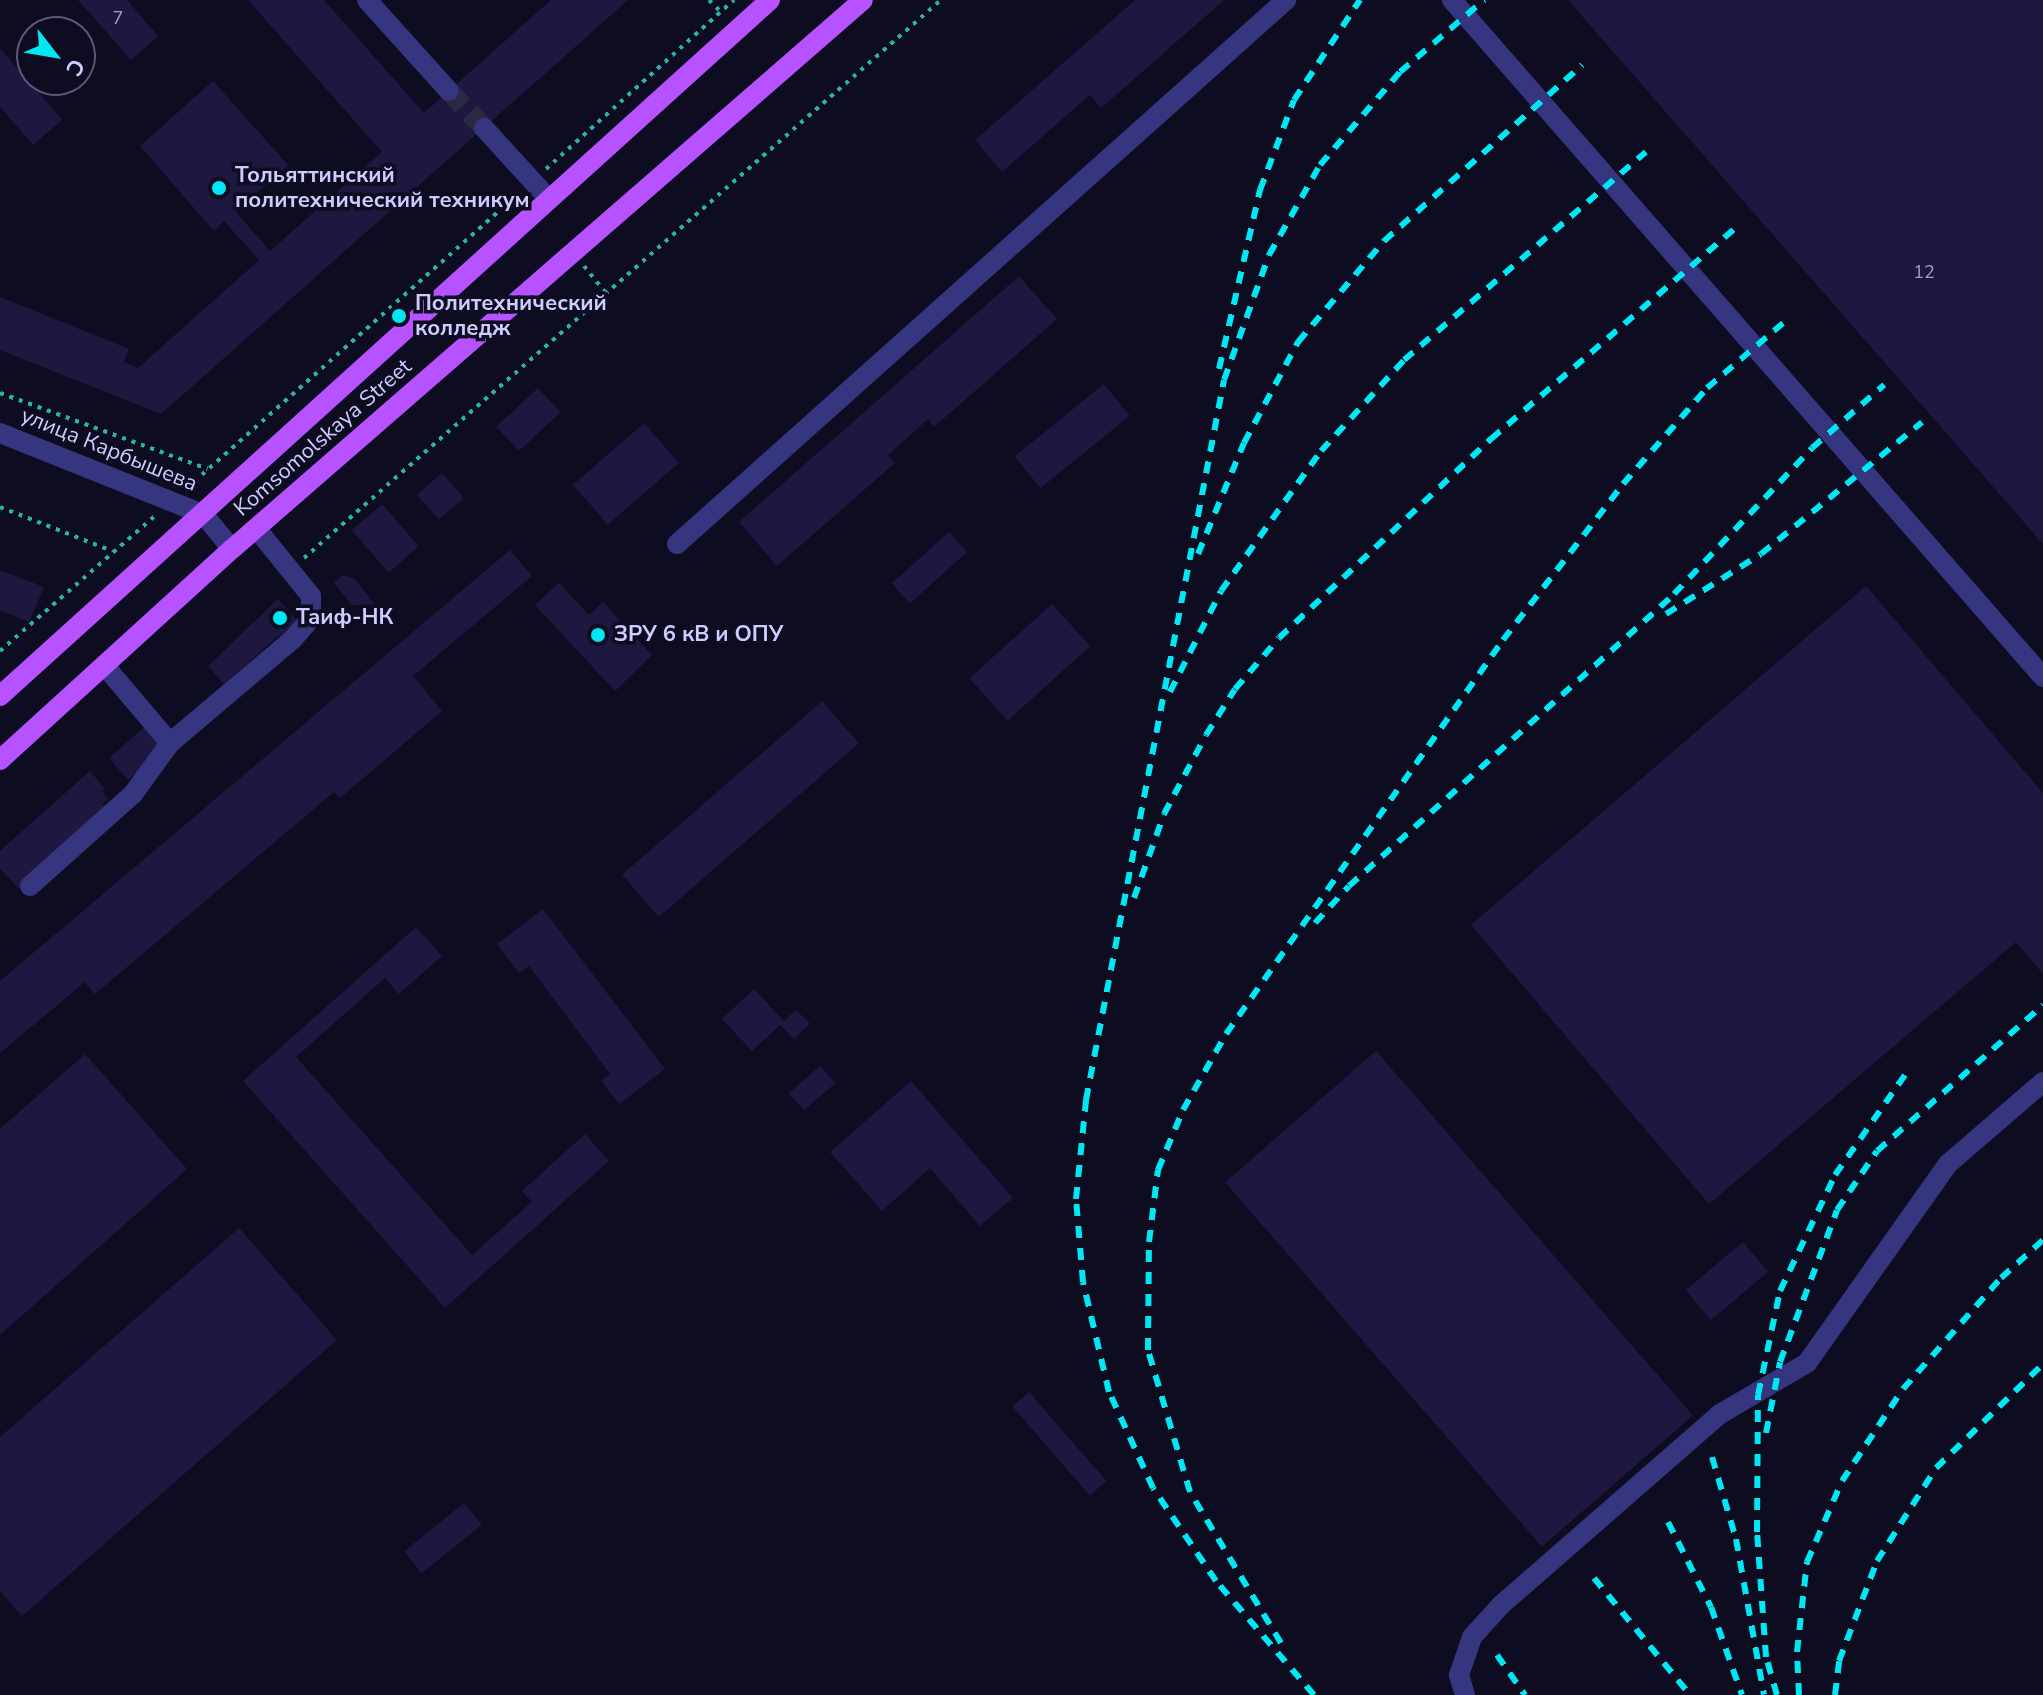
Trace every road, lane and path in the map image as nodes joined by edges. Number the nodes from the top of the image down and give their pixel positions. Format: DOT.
graph roads {
  1 [pos="367,0"];
  2 [pos="709,0"];
  3 [pos="734,0"];
  4 [pos="770,0"];
  5 [pos="863,0"];
  6 [pos="941,0"];
  7 [pos="1286,0"];
  8 [pos="1452,0"];
  9 [pos="721,12"];
  10 [pos="449,91"];
  11 [pos="484,128"];
  12 [pos="532,182"];
  13 [pos="547,197"];
  14 [pos="580,261"];
  15 [pos="607,293"];
  16 [pos="0,393"];
  17 [pos="0,433"];
  18 [pos="208,469"];
  19 [pos="173,500"];
  20 [pos="0,507"];
  21 [pos="203,514"];
  22 [pos="256,528"];
  23 [pos="677,544"];
  24 [pos="232,549"];
  25 [pos="112,551"];
  26 [pos="290,570"];
  27 [pos="0,651"];
  28 [pos="104,665"];
  29 [pos="2043,677"];
  30 [pos="0,696"];
  31 [pos="170,743"];
  32 [pos="0,760"];
  33 [pos="30,886"];
  34 [pos="2043,1082"];
  35 [pos="1465,1695"];
  1 -- 10 [label="street"];
  2 -- 9 [label="path"];
  3 -- 9 [label="path"];
  4 -- 13 [label="main road, Komsomolskaya Street"];
  5 -- 22 [label="main road, Komsomolskaya Street"];
  6 -- 15 [label="path"];
  7 -- 23 [label="street"];
  8 -- 29 [label="street"];
  9 -- 12 [label="path"];
  11 -- 12 [label="street"];
  12 -- 13 [label="street"];
  12 -- 18 [label="path"];
  13 -- 21 [label="main road, Komsomolskaya Street"];
  14 -- 15 [label="path"];
  15 -- 26 [label="path"];
  16 -- 18 [label="path"];
  17 -- 19 [label="street, улица Карбышева"];
  18 -- 19 [label="path"];
  19 -- 21 [label="street, улица Карбышева"];
  19 -- 25 [label="path"];
  20 -- 25 [label="path"];
  21 -- 24 [label="street, улица Карбышева"];
  21 -- 30 [label="main road, Komsomolskaya Street"];
  22 -- 24 [label="main road, Komsomolskaya Street"];
  22 -- 26 [label="street"];
  24 -- 28 [label="main road, Komsomolskaya Street"];
  25 -- 27 [label="path"];
  26 -- 31 [label="street"];
  28 -- 31 [label="street"];
  28 -- 32 [label="main road, Komsomolskaya Street"];
  31 -- 33 [label="street"];
  34 -- 35 [label="street"];
}
